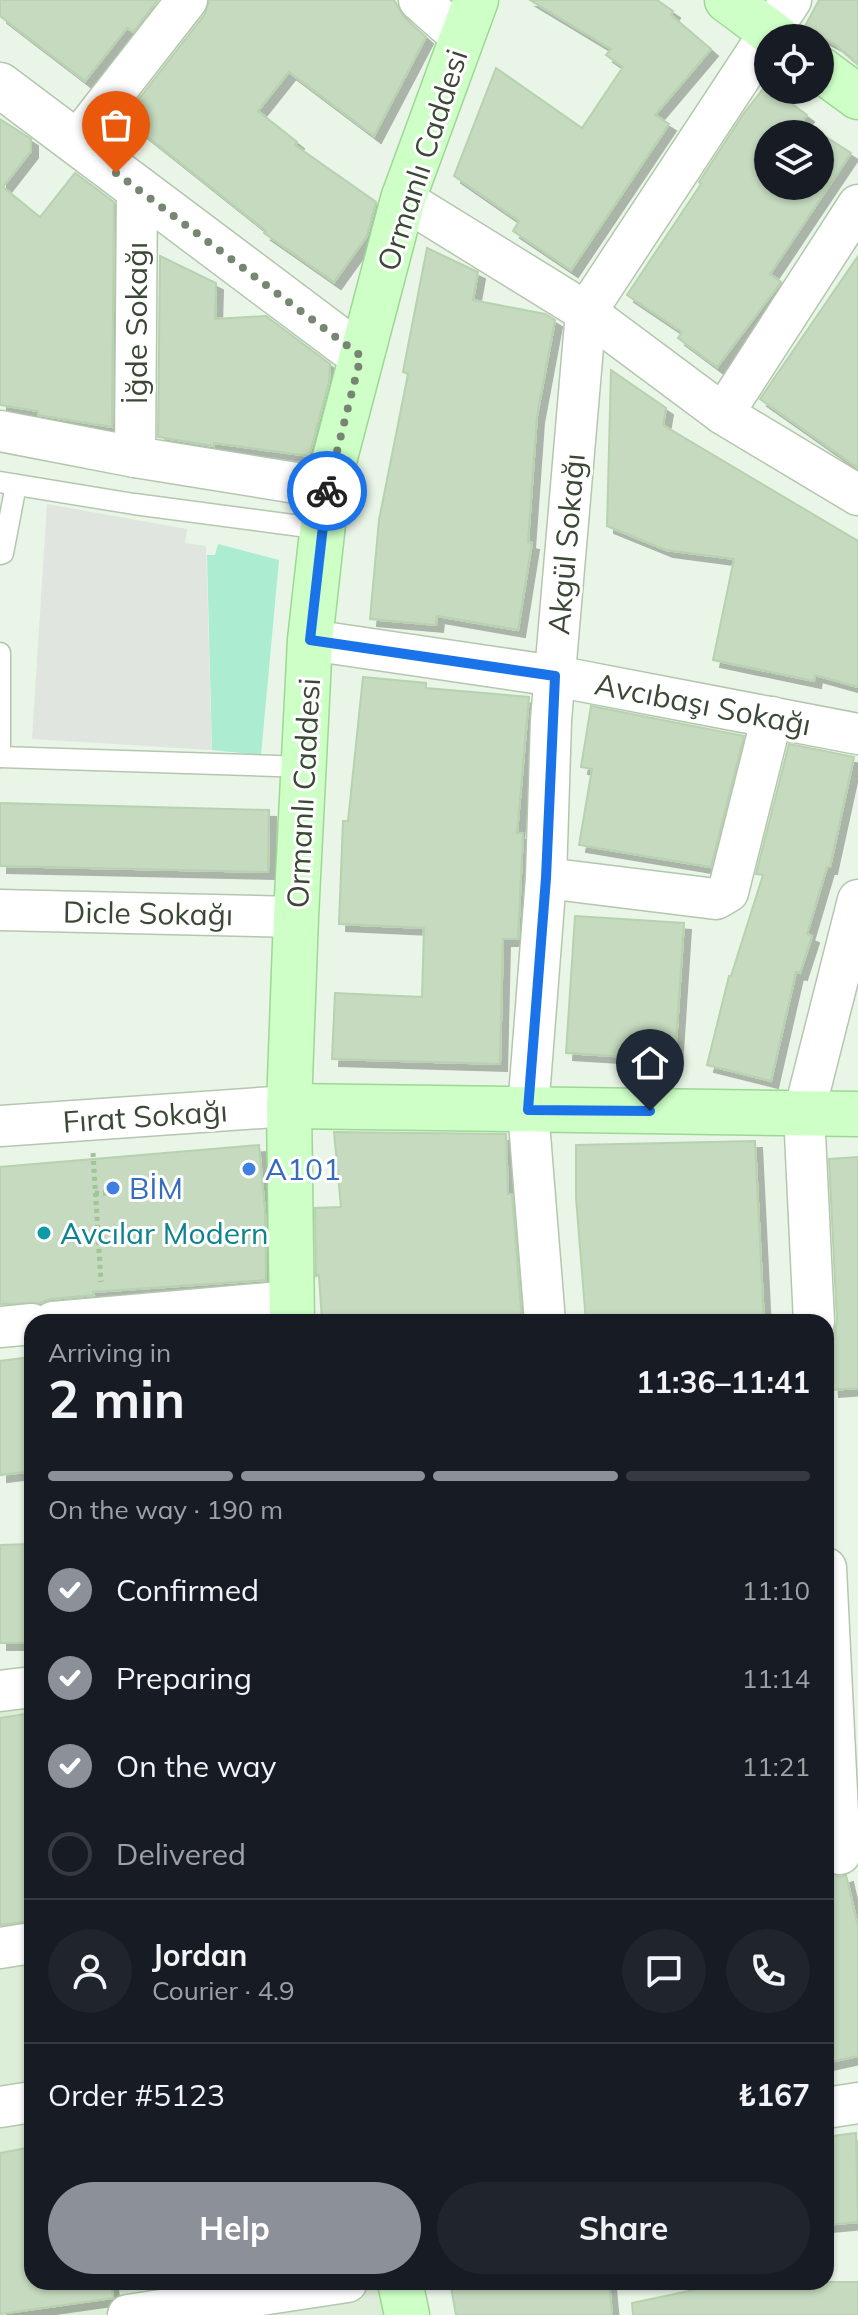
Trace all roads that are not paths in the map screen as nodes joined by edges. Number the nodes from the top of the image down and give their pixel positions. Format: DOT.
graph roads {
  1 [pos="187,0"];
  2 [pos="419,0"];
  3 [pos="727,0"];
  4 [pos="469,19"];
  5 [pos="779,23"];
  6 [pos="834,79"];
  7 [pos="0,85"];
  8 [pos="858,97"];
  9 [pos="76,142"];
  10 [pos="137,188"];
  11 [pos="403,199"];
  12 [pos="858,205"];
  13 [pos="586,312"];
  14 [pos="361,356"];
  15 [pos="723,414"];
  16 [pos="0,431"];
  17 [pos="135,457"];
  18 [pos="8,483"];
  19 [pos="858,495"];
  20 [pos="325,509"];
  21 [pos="0,554"];
  22 [pos="310,640"];
  23 [pos="0,653"];
  24 [pos="555,676"];
  25 [pos="772,717"];
  26 [pos="858,734"];
  27 [pos="0,757"];
  28 [pos="306,767"];
  29 [pos="546,878"];
  30 [pos="858,900"];
  31 [pos="0,910"];
  32 [pos="296,917"];
  33 [pos="289,1106"];
  34 [pos="528,1110"];
  35 [pos="804,1113"];
  36 [pos="858,1114"];
  37 [pos="0,1126"];
  38 [pos="292,1311"];
  39 [pos="198,1314"];
  40 [pos="544,1314"];
  41 [pos="814,1314"];
  42 [pos="24,1325"];
  43 [pos="0,1327"];
  44 [pos="24,1688"];
  45 [pos="0,1691"];
  46 [pos="834,1721"];
  47 [pos="841,1854"];
  48 [pos="24,1944"];
  49 [pos="0,1948"];
  50 [pos="24,2103"];
  51 [pos="858,2103"];
  52 [pos="0,2107"];
  53 [pos="834,2107"];
  54 [pos="294,2290"];
  55 [pos="402,2290"];
  56 [pos="128,2315"];
  57 [pos="407,2315"];
  1 -- 9 [label="street"];
  2 -- 4 [label="street"];
  3 -- 5 [label="main road"];
  4 -- 11 [label="main road, Ormanlı Caddesi"];
  5 -- 13 [label="street, Akgül Sokağı"];
  6 -- 8 [label="main road"];
  7 -- 9 [label="street"];
  9 -- 10 [label="street"];
  10 -- 14 [label="street"];
  10 -- 17 [label="street, İğde Sokağı"];
  11 -- 13 [label="street"];
  11 -- 14 [label="main road, Ormanlı Caddesi"];
  12 -- 15 [label="street"];
  13 -- 15 [label="street"];
  13 -- 24 [label="street, Akgül Sokağı"];
  14 -- 20 [label="main road, Ormanlı Caddesi"];
  15 -- 19 [label="street"];
  16 -- 17 [label="street"];
  17 -- 20 [label="street"];
  18 -- 20 [label="lane"];
  18 -- 21 [label="lane"];
  20 -- 22 [label="main road, Ormanlı Caddesi"];
  22 -- 24 [label="street, Avcıbaşı Sokağı"];
  22 -- 28 [label="main road, Ormanlı Caddesi"];
  23 -- 27 [label="lane"];
  24 -- 25 [label="street, Avcıbaşı Sokağı"];
  24 -- 29 [label="street, Akgül Sokağı"];
  25 -- 26 [label="street, Avcıbaşı Sokağı"];
  25 -- 29 [label="street"];
  27 -- 28 [label="lane"];
  28 -- 32 [label="main road, Ormanlı Caddesi"];
  29 -- 34 [label="street, Akgül Sokağı"];
  30 -- 35 [label="street"];
  31 -- 32 [label="street, Dicle Sokağı"];
  32 -- 33 [label="main road, Ormanlı Caddesi"];
  33 -- 34 [label="main road"];
  33 -- 37 [label="street, Fırat Sokağı"];
  33 -- 38 [label="main road, Ormanlı Caddesi"];
  34 -- 35 [label="main road"];
  34 -- 40 [label="street, Akgül Sokağı"];
  35 -- 36 [label="main road"];
  35 -- 41 [label="street"];
  38 -- 39 [label="street"];
  42 -- 43 [label="street"];
  44 -- 45 [label="street"];
  46 -- 47 [label="street"];
  48 -- 49 [label="street"];
  50 -- 52 [label="street"];
  51 -- 53 [label="street"];
  54 -- 56 [label="street"];
  55 -- 57 [label="main road"];
}
